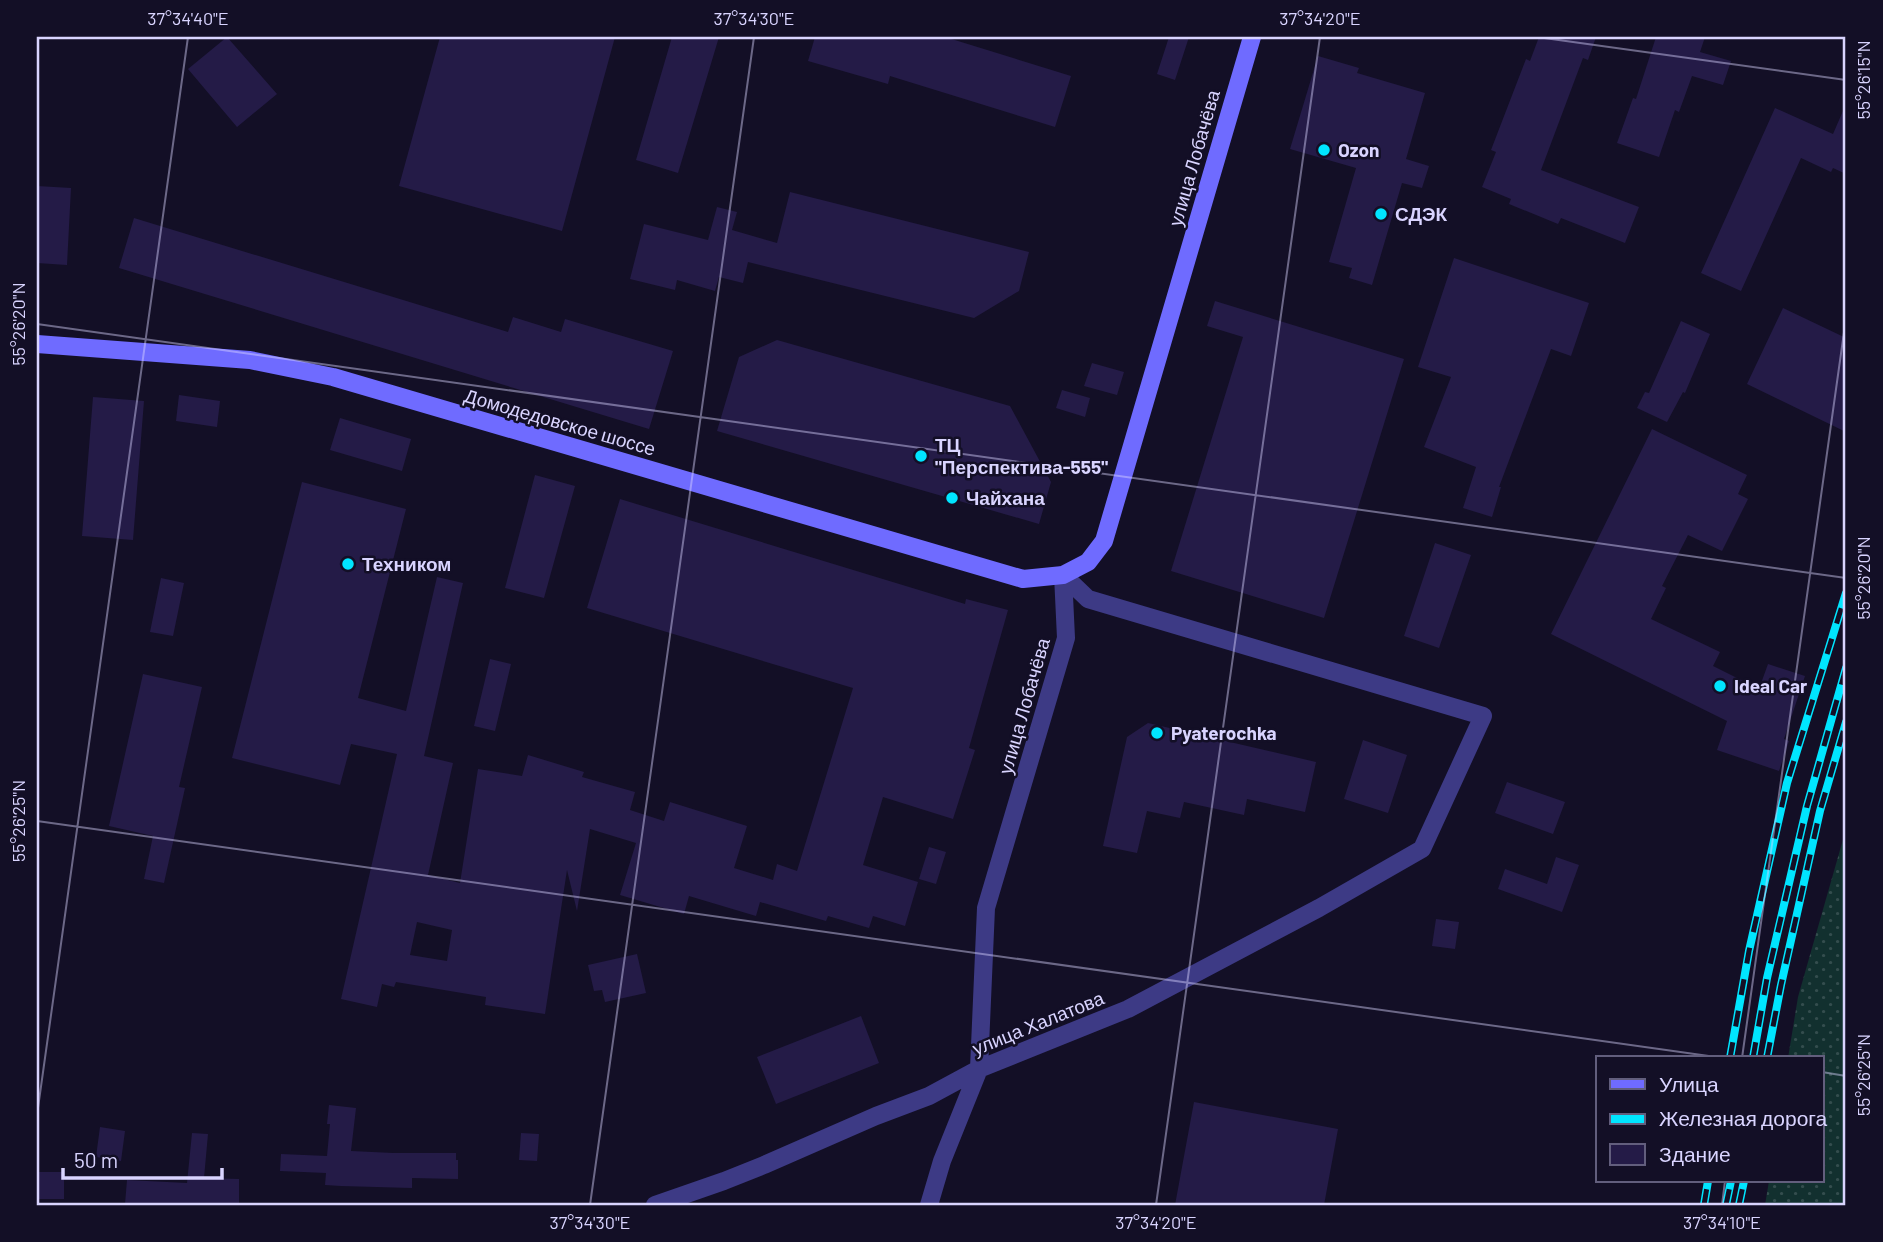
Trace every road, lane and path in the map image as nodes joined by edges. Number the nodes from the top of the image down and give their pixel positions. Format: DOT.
graph roads {
  1 [pos="1252,37"];
  2 [pos="37,344"];
  3 [pos="1063,575"];
  4 [pos="979,1069"];
  5 [pos="655,1205"];
  6 [pos="929,1205"];
  1 -- 3 [label="main road, улица Лобачёва"];
  2 -- 3 [label="main road, Домодедовское шоссе"];
  3 -- 4 [label="street, улица Лобачёва"];
  3 -- 4 [label="street, улица Халатова"];
  4 -- 5 [label="street, улица Халатова"];
  4 -- 6 [label="street, улица Лобачёва"];
}
